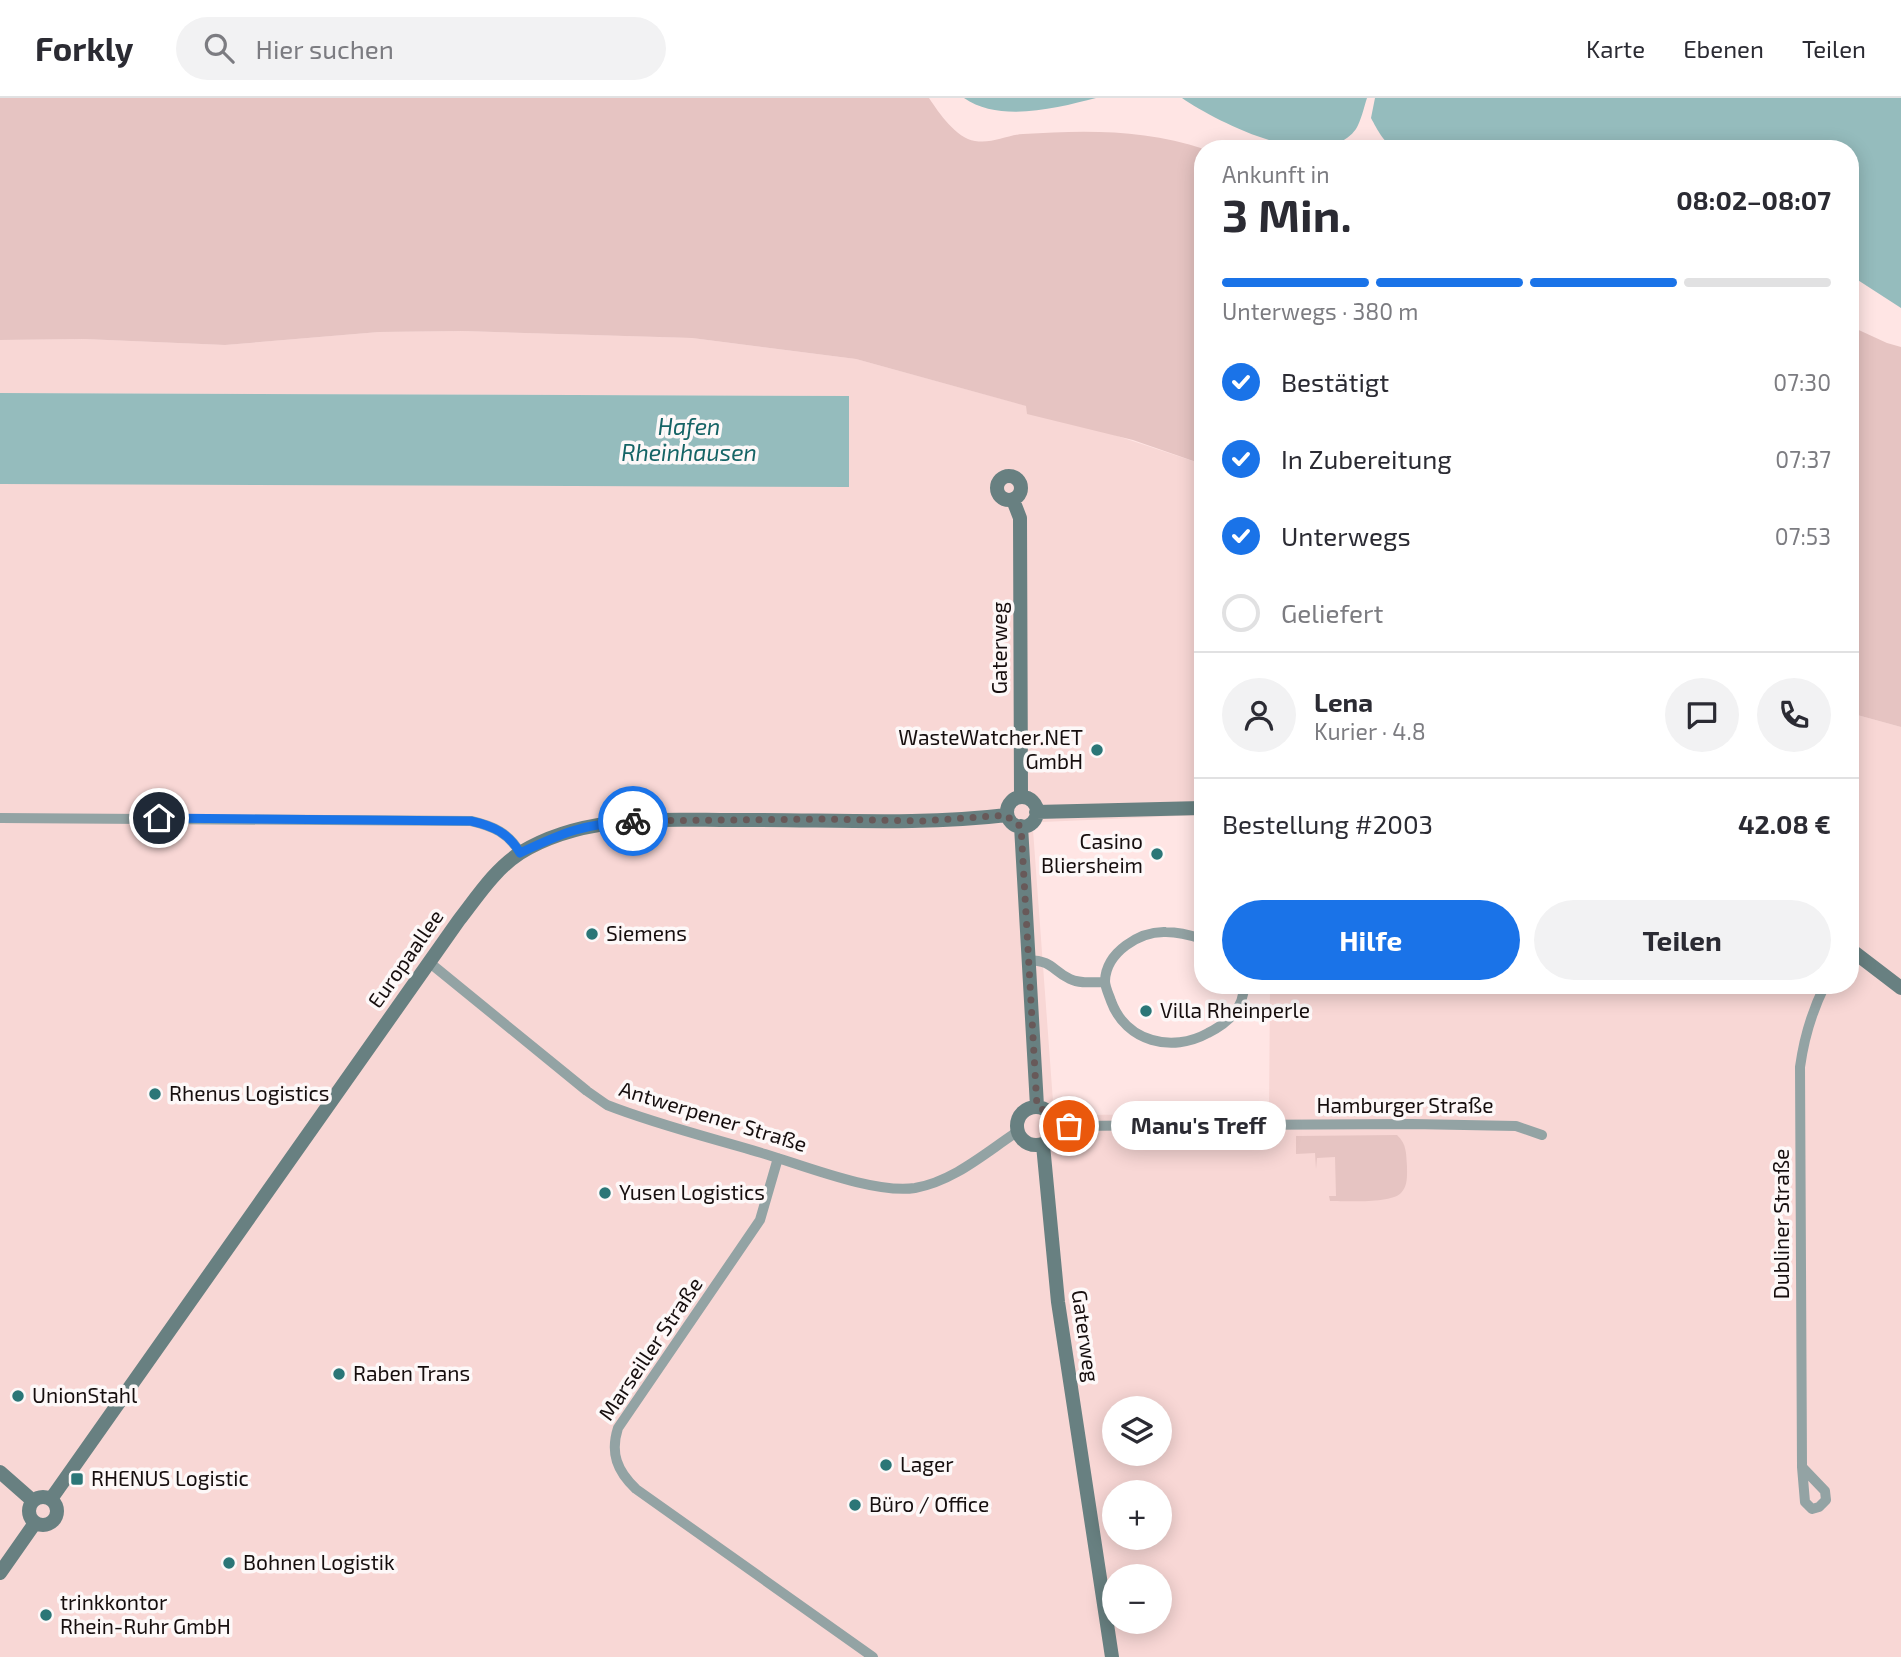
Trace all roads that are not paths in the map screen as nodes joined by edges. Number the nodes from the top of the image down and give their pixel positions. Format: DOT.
graph roads {
  1 [pos="1013,500"];
  2 [pos="1021,797"];
  3 [pos="1194,808"];
  4 [pos="1036,812"];
  5 [pos="1007,815"];
  6 [pos="0,818"];
  7 [pos="1021,826"];
  8 [pos="520,853"];
  9 [pos="1194,937"];
  10 [pos="1859,956"];
  11 [pos="1028,960"];
  12 [pos="430,963"];
  13 [pos="1105,982"];
  14 [pos="1901,988"];
  15 [pos="1244,994"];
  16 [pos="1821,994"];
  17 [pos="1037,1107"];
  18 [pos="1056,1126"];
  19 [pos="1017,1132"];
  20 [pos="1542,1135"];
  21 [pos="1043,1145"];
  22 [pos="778,1158"];
  23 [pos="1802,1467"];
  24 [pos="0,1472"];
  25 [pos="51,1499"];
  26 [pos="33,1501"];
  27 [pos="35,1523"];
  28 [pos="0,1573"];
  29 [pos="873,1657"];
  30 [pos="1112,1657"];
  1 -- 2 [label="main road, Gaterweg"];
  2 -- 4 [label="main road"];
  2 -- 5 [label="main road"];
  3 -- 4 [label="main road"];
  4 -- 7 [label="main road"];
  5 -- 7 [label="main road"];
  5 -- 8 [label="main road, Europaallee"];
  6 -- 8 [label="street"];
  7 -- 11 [label="main road"];
  8 -- 12 [label="main road, Europaallee"];
  9 -- 13 [label="street"];
  10 -- 14 [label="main road"];
  11 -- 13 [label="street"];
  11 -- 17 [label="main road"];
  12 -- 22 [label="street, Antwerpener Straße"];
  12 -- 25 [label="main road, Europaallee"];
  13 -- 15 [label="street"];
  16 -- 23 [label="street, Dubliner Straße"];
  17 -- 18 [label="main road"];
  17 -- 19 [label="main road"];
  18 -- 20 [label="street, Hamburger Straße"];
  18 -- 21 [label="main road"];
  19 -- 21 [label="main road"];
  19 -- 22 [label="street, Antwerpener Straße"];
  21 -- 30 [label="main road, Gaterweg"];
  22 -- 29 [label="street, Marseiller Straße"];
  24 -- 26 [label="main road"];
  25 -- 26 [label="main road"];
  25 -- 27 [label="main road"];
  26 -- 27 [label="main road"];
  27 -- 28 [label="main road"];
}
